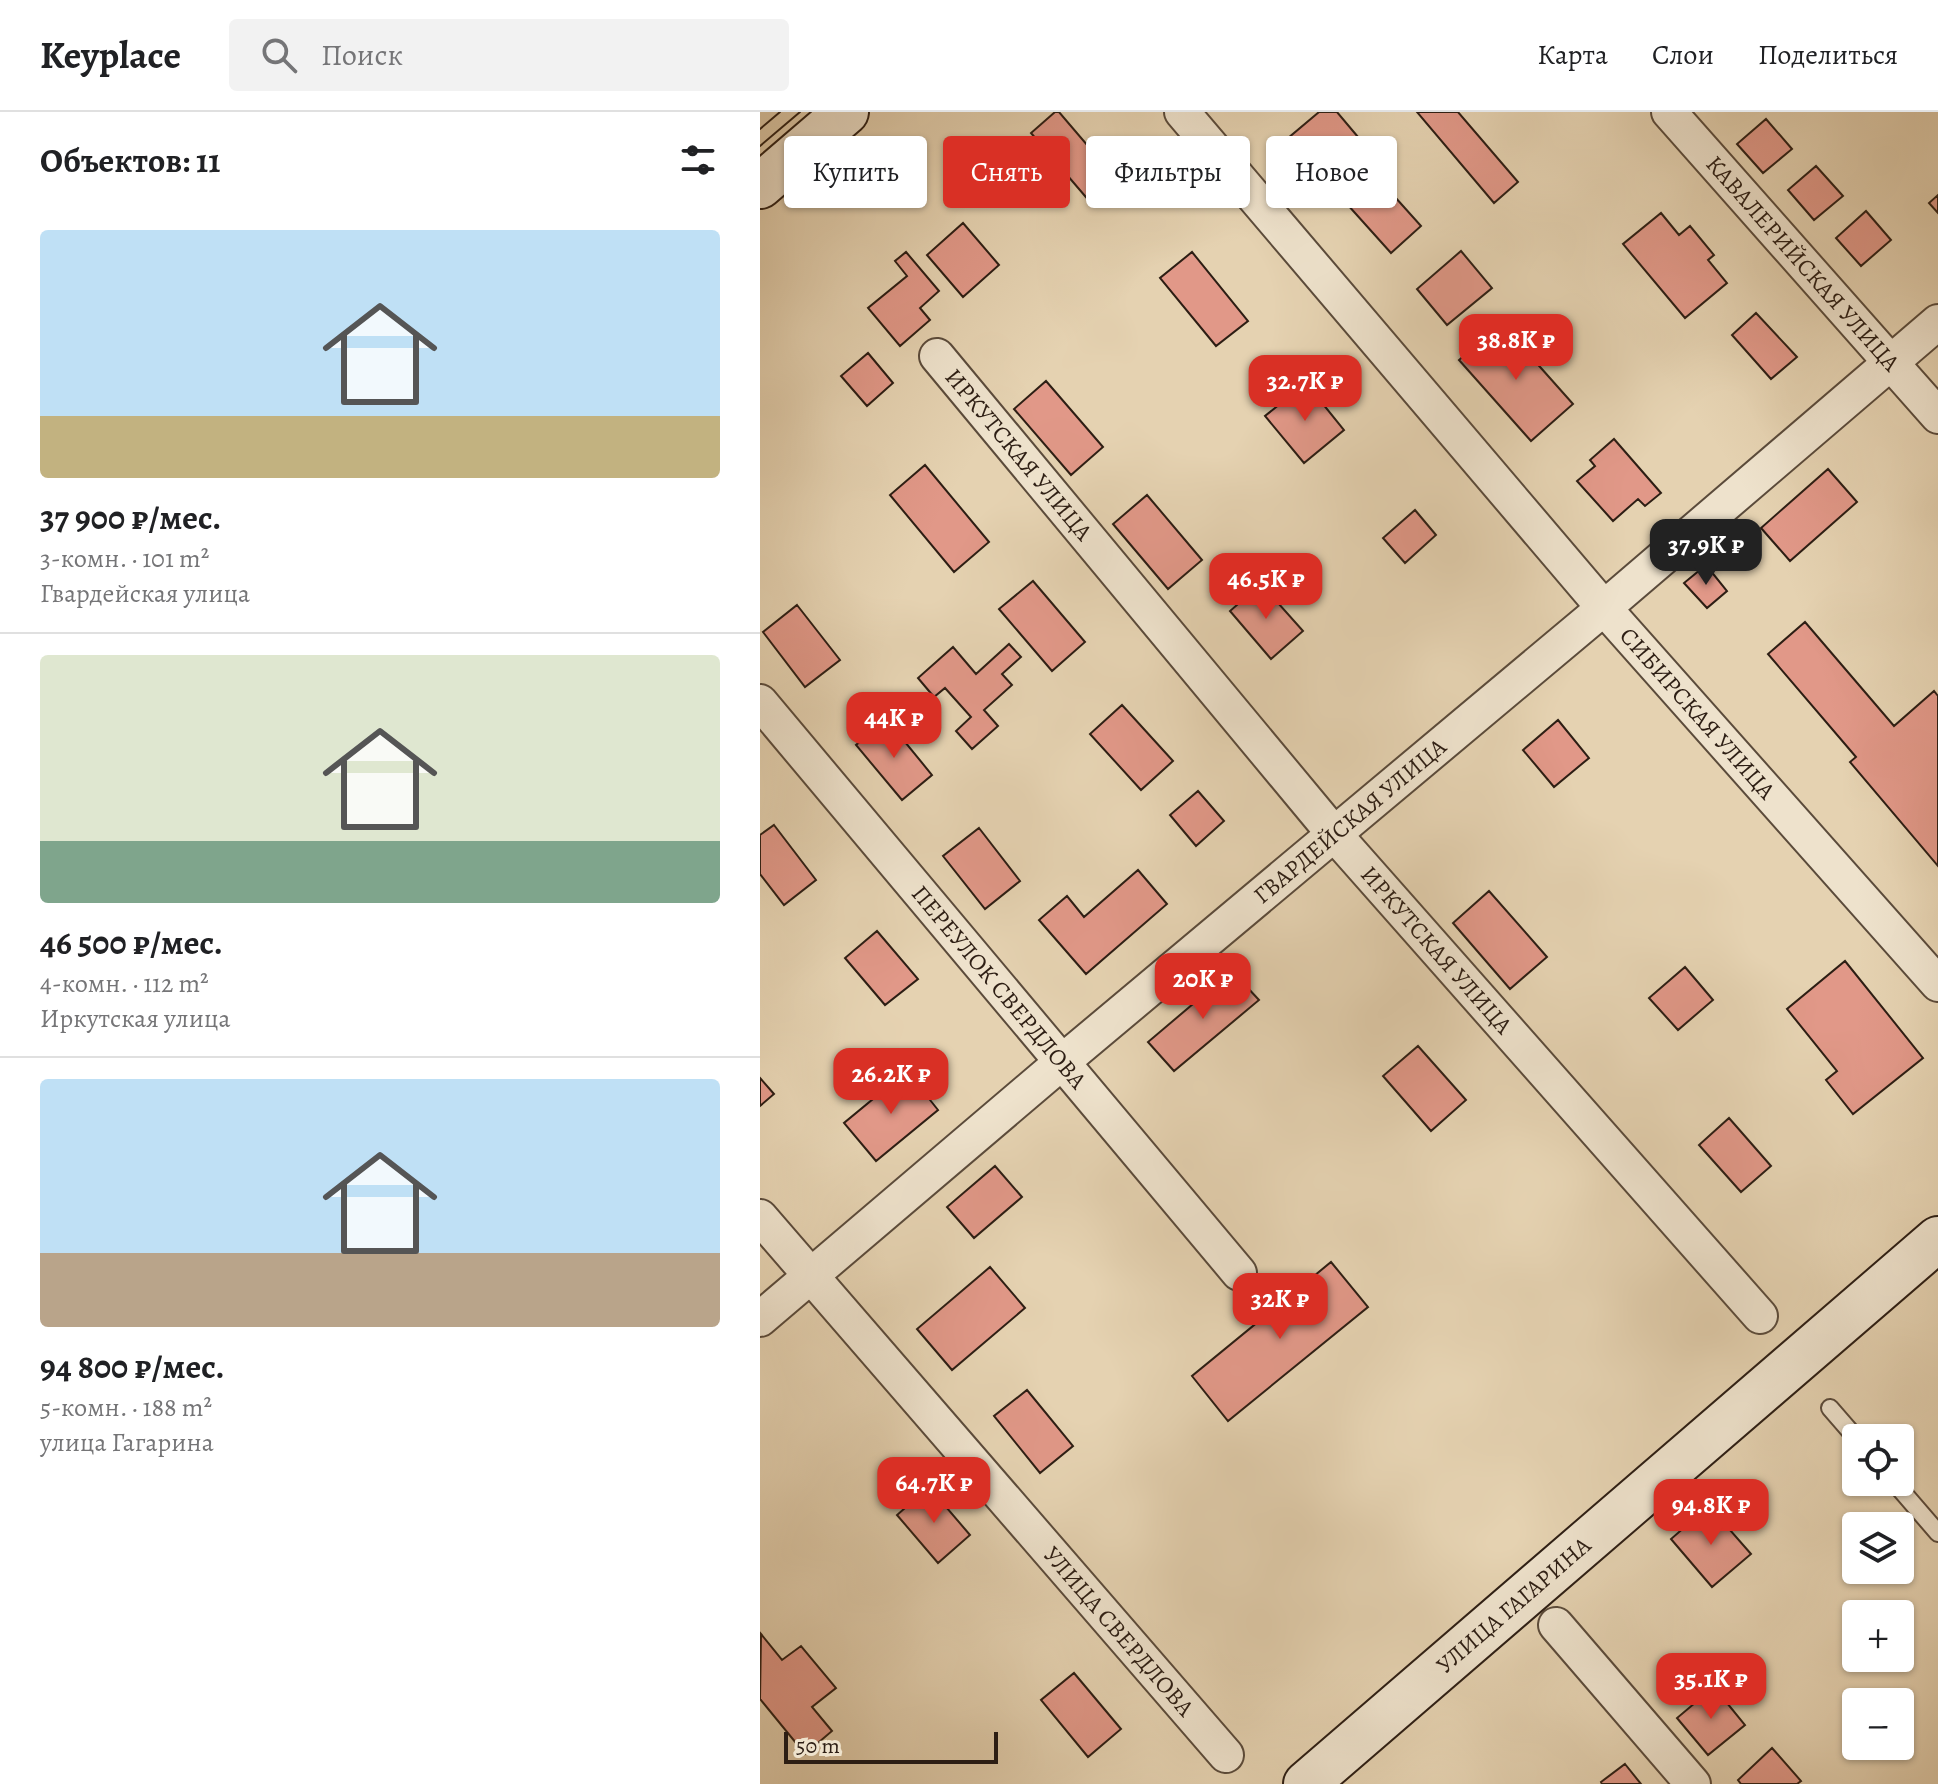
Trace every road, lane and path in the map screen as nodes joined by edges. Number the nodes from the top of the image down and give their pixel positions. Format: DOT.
graph roads {
  1 [pos="846,112"];
  2 [pos="1182,112"];
  3 [pos="1669,112"];
  4 [pos="760,186"];
  5 [pos="1938,322"];
  6 [pos="937,356"];
  7 [pos="1891,363"];
  8 [pos="1938,416"];
  9 [pos="1604,608"];
  10 [pos="760,702"];
  11 [pos="1335,835"];
  12 [pos="1938,984"];
  13 [pos="1062,1062"];
  14 [pos="760,1217"];
  15 [pos="1938,1239"];
  16 [pos="1239,1273"];
  17 [pos="811,1275"];
  18 [pos="1760,1316"];
  19 [pos="760,1319"];
  20 [pos="1830,1408"];
  21 [pos="1844,1424"];
  22 [pos="1906,1496"];
  23 [pos="1938,1533"];
  24 [pos="1556,1625"];
  25 [pos="1226,1755"];
  26 [pos="1306,1784"];
  27 [pos="1693,1784"];
  1 -- 4 [label="street"];
  2 -- 9 [label="street, СИБИРСКАЯ УЛИЦА"];
  3 -- 7 [label="street, КАВАЛЕРИЙСКАЯ УЛИЦА"];
  5 -- 7 [label="street, ГВАРДЕЙСКАЯ УЛИЦА"];
  6 -- 11 [label="street, ИРКУТСКАЯ УЛИЦА"];
  7 -- 8 [label="street, КАВАЛЕРИЙСКАЯ УЛИЦА"];
  7 -- 9 [label="street, ГВАРДЕЙСКАЯ УЛИЦА"];
  9 -- 11 [label="street, ГВАРДЕЙСКАЯ УЛИЦА"];
  9 -- 12 [label="street, СИБИРСКАЯ УЛИЦА"];
  10 -- 13 [label="street, ПЕРЕУЛОК СВЕРДЛОВА"];
  11 -- 13 [label="street, ГВАРДЕЙСКАЯ УЛИЦА"];
  11 -- 18 [label="street, ИРКУТСКАЯ УЛИЦА"];
  13 -- 16 [label="street, ПЕРЕУЛОК СВЕРДЛОВА"];
  13 -- 17 [label="street, ГВАРДЕЙСКАЯ УЛИЦА"];
  14 -- 17 [label="street, УЛИЦА СВЕРДЛОВА"];
  15 -- 26 [label="street, УЛИЦА ГАГАРИНА"];
  17 -- 19 [label="street, ГВАРДЕЙСКАЯ УЛИЦА"];
  17 -- 25 [label="street, УЛИЦА СВЕРДЛОВА"];
  20 -- 21 [label="lane"];
  22 -- 23 [label="lane"];
  24 -- 27 [label="street"];
}
